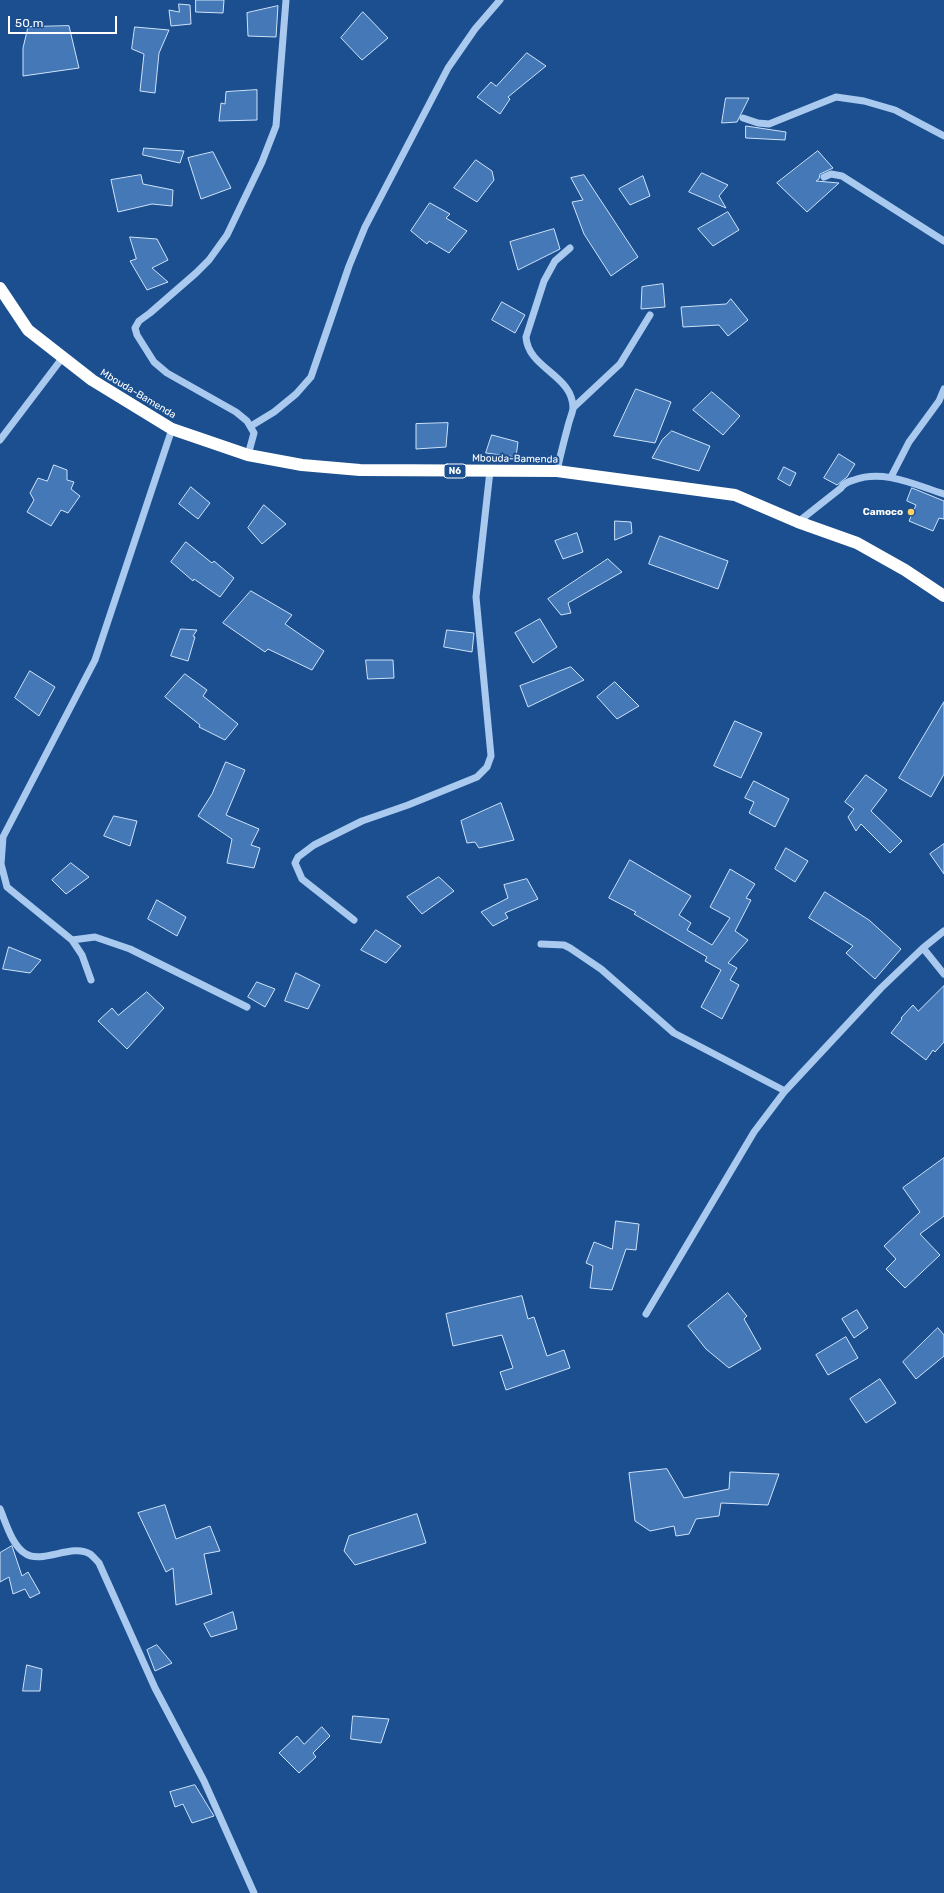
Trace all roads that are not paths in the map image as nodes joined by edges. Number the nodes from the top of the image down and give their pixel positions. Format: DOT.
graph roads {
  1 [pos="286,0"];
  2 [pos="500,0"];
  3 [pos="743,118"];
  4 [pos="944,136"];
  5 [pos="824,177"];
  6 [pos="944,241"];
  7 [pos="570,248"];
  8 [pos="0,288"];
  9 [pos="650,315"];
  10 [pos="63,357"];
  11 [pos="944,389"];
  12 [pos="573,408"];
  13 [pos="251,426"];
  14 [pos="172,429"];
  15 [pos="0,440"];
  16 [pos="248,455"];
  17 [pos="490,471"];
  18 [pos="557,471"];
  19 [pos="892,477"];
  20 [pos="944,494"];
  21 [pos="798,522"];
  22 [pos="944,596"];
  23 [pos="1,836"];
  24 [pos="354,920"];
  25 [pos="944,931"];
  26 [pos="72,940"];
  27 [pos="541,944"];
  28 [pos="923,948"];
  29 [pos="944,974"];
  30 [pos="91,980"];
  31 [pos="247,1007"];
  32 [pos="785,1091"];
  33 [pos="646,1314"];
  34 [pos="0,1509"];
  35 [pos="254,1893"];
  1 -- 13 [label="street"];
  2 -- 13 [label="street"];
  3 -- 4 [label="street"];
  5 -- 6 [label="street"];
  7 -- 12 [label="street"];
  8 -- 10 [label="highway, Mbouda-Bamenda / N6"];
  9 -- 12 [label="street"];
  10 -- 14 [label="highway, Mbouda-Bamenda / N6"];
  10 -- 15 [label="street"];
  11 -- 19 [label="street"];
  12 -- 18 [label="street"];
  13 -- 16 [label="street"];
  14 -- 16 [label="highway, Mbouda-Bamenda / N6"];
  14 -- 23 [label="street"];
  16 -- 17 [label="highway, Mbouda-Bamenda / N6"];
  17 -- 18 [label="highway, Mbouda-Bamenda / N6"];
  17 -- 24 [label="street"];
  18 -- 21 [label="highway, Mbouda-Bamenda / N6"];
  19 -- 20 [label="street"];
  19 -- 21 [label="street"];
  21 -- 22 [label="highway, Mbouda-Bamenda / N6"];
  23 -- 26 [label="street"];
  25 -- 28 [label="street"];
  26 -- 30 [label="street"];
  26 -- 31 [label="street"];
  27 -- 32 [label="street"];
  28 -- 29 [label="street"];
  28 -- 32 [label="street"];
  32 -- 33 [label="street"];
  34 -- 35 [label="street"];
}
